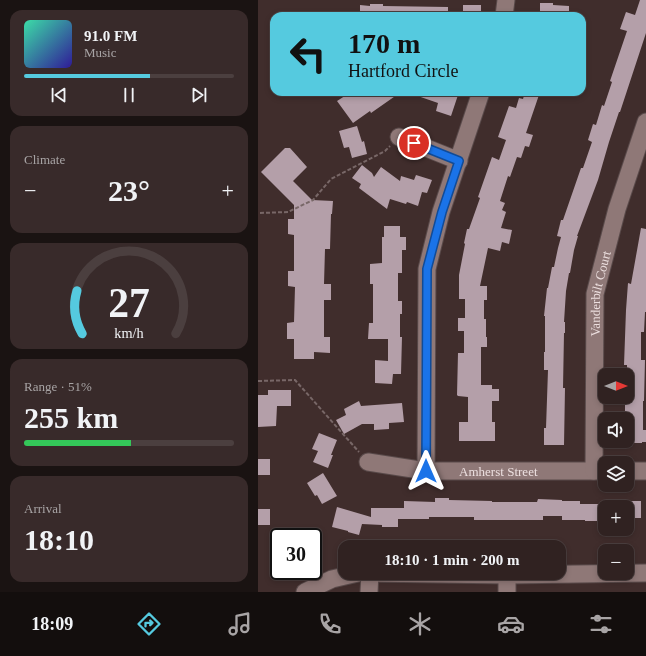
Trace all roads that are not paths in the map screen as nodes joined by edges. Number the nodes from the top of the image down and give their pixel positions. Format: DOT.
graph roads {
  1 [pos="506,0"];
  2 [pos="504,12"];
  3 [pos="480,96"];
  4 [pos="646,122"];
  5 [pos="399,137"];
  6 [pos="459,161"];
  7 [pos="600,456"];
  8 [pos="368,462"];
  9 [pos="426,471"];
  10 [pos="598,471"];
  11 [pos="634,471"];
  12 [pos="646,471"];
  13 [pos="646,573"];
  14 [pos="566,574"];
  15 [pos="338,578"];
  16 [pos="369,580"];
  17 [pos="507,580"];
  18 [pos="305,592"];
  19 [pos="369,592"];
  20 [pos="507,592"];
  1 -- 2 [label="street"];
  3 -- 6 [label="street"];
  4 -- 7 [label="street, Vanderbilt Court"];
  5 -- 6 [label="street"];
  6 -- 9 [label="street"];
  8 -- 9 [label="street, Amherst Street"];
  9 -- 10 [label="street, Amherst Street"];
  11 -- 12 [label="street"];
  13 -- 14 [label="street"];
  15 -- 18 [label="street"];
  16 -- 19 [label="street"];
  17 -- 20 [label="street"];
}
